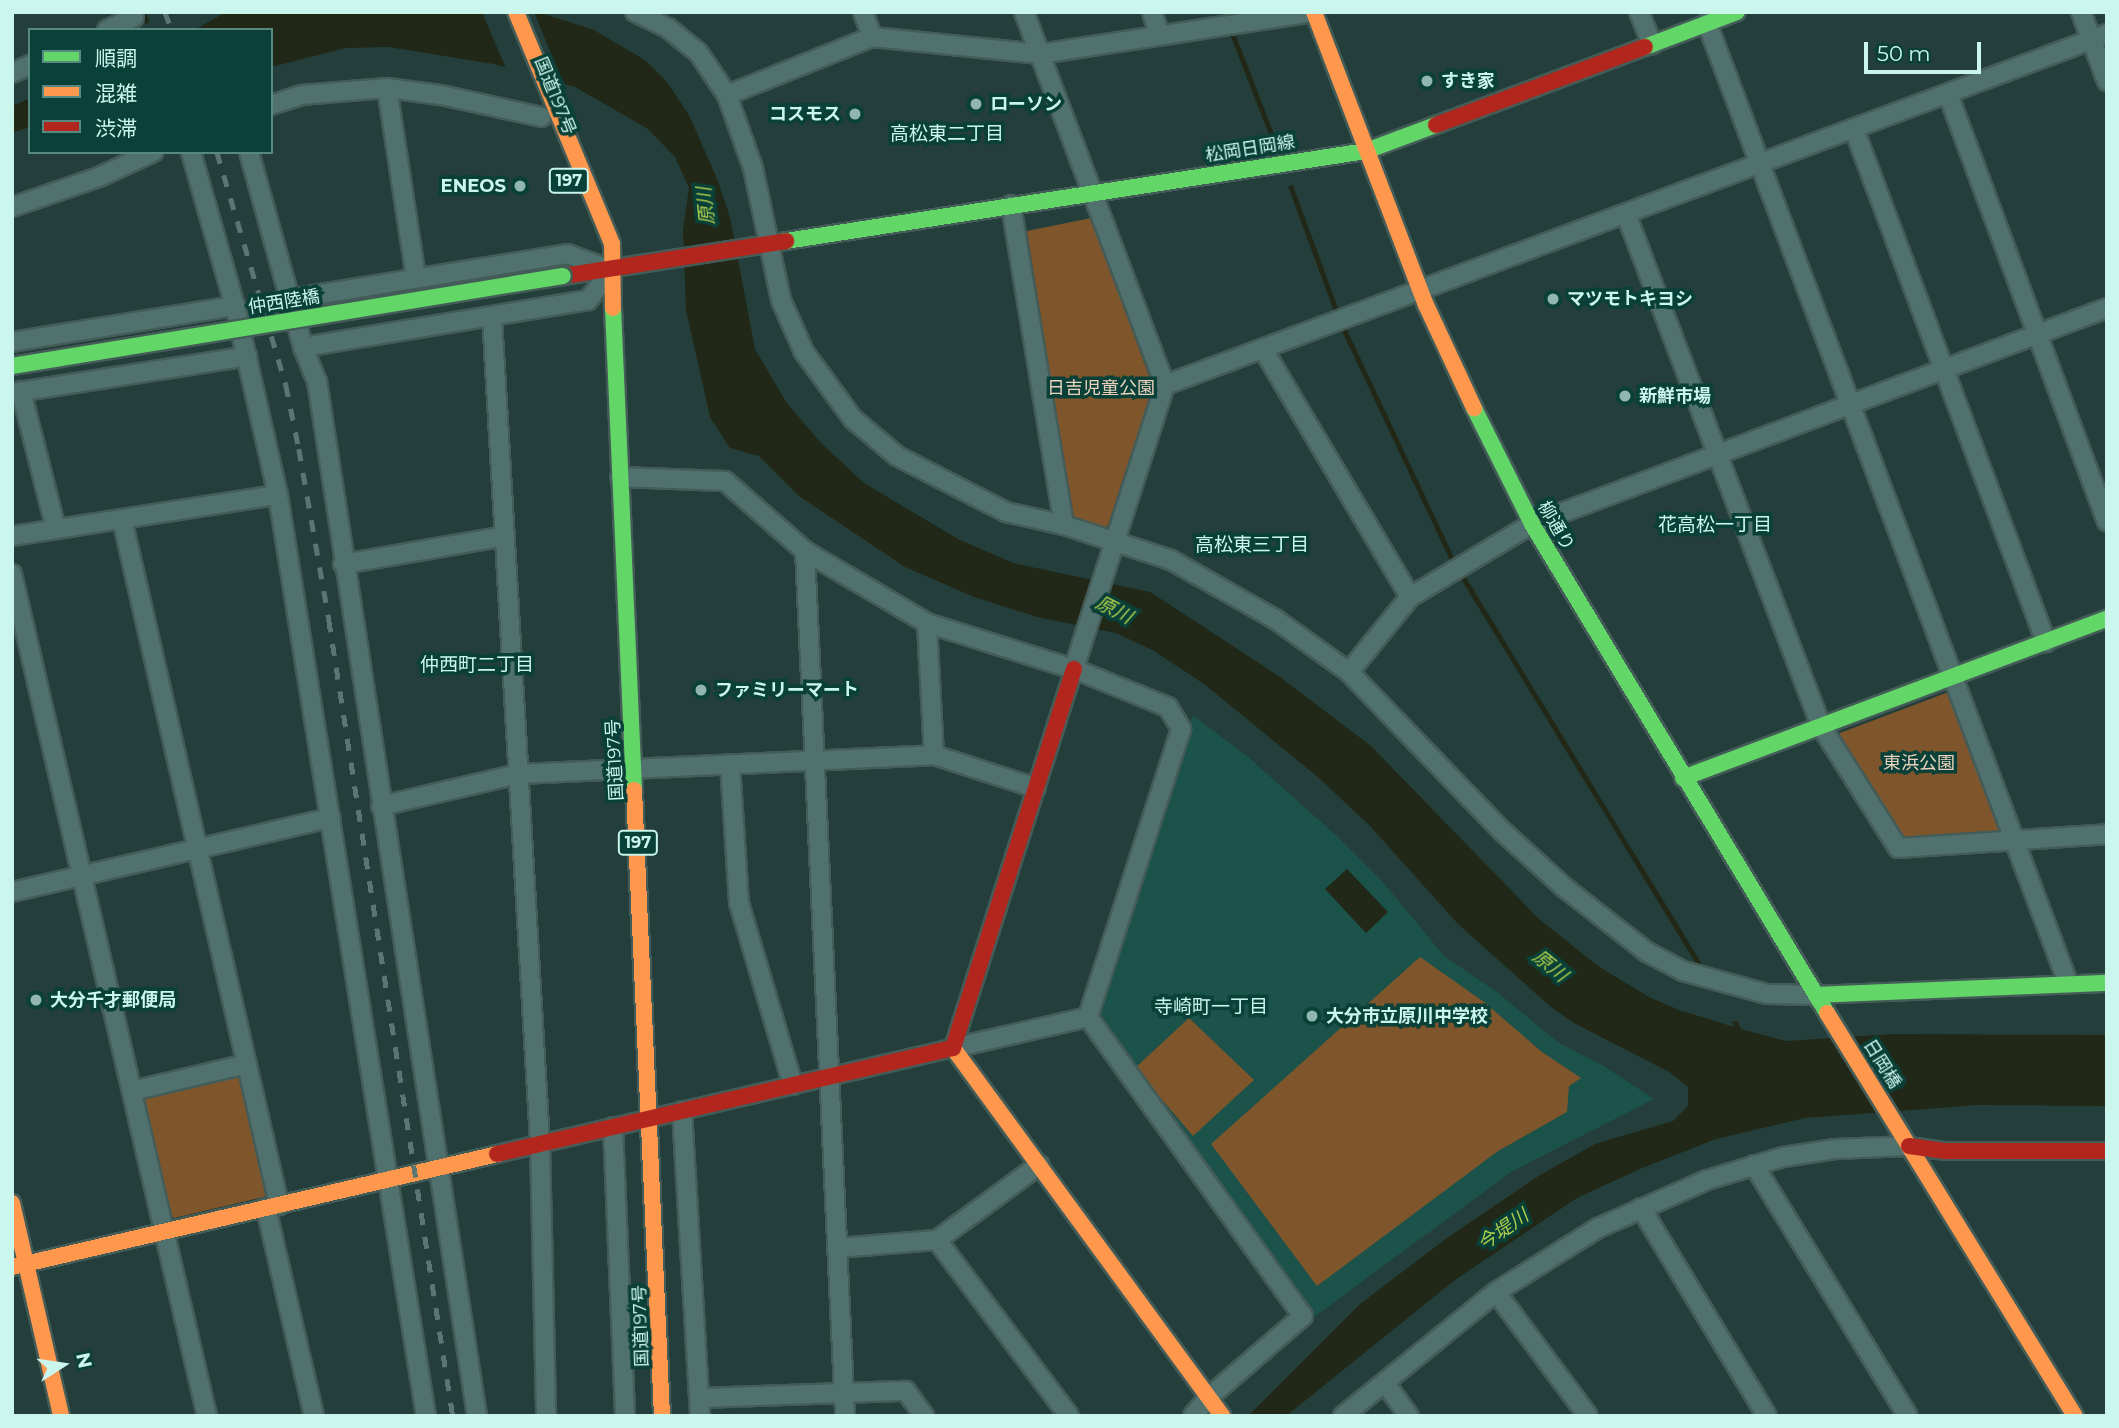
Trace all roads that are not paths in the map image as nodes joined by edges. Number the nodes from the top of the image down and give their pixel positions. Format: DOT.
graph roads {
  1 [pos="132,12"];
  2 [pos="500,12"];
  3 [pos="516,12"];
  4 [pos="635,12"];
  5 [pos="678,12"];
  6 [pos="863,12"];
  7 [pos="1024,12"];
  8 [pos="1152,12"];
  9 [pos="1314,12"];
  10 [pos="1639,12"];
  11 [pos="1737,12"];
  12 [pos="2081,12"];
  13 [pos="1707,23"];
  14 [pos="111,28"];
  15 [pos="668,28"];
  16 [pos="1160,36"];
  17 [pos="872,37"];
  18 [pos="2099,37"];
  19 [pos="1652,44"];
  20 [pos="1040,54"];
  21 [pos="28,66"];
  22 [pos="12,73"];
  23 [pos="2107,81"];
  24 [pos="387,88"];
  25 [pos="1948,94"];
  26 [pos="727,95"];
  27 [pos="273,104"];
  28 [pos="542,117"];
  29 [pos="1854,129"];
  30 [pos="1366,151"];
  31 [pos="149,154"];
  32 [pos="192,154"];
  33 [pos="250,154"];
  34 [pos="1760,164"];
  35 [pos="1092,192"];
  36 [pos="1011,205"];
  37 [pos="12,207"];
  38 [pos="1626,214"];
  39 [pos="770,243"];
  40 [pos="611,270"];
  41 [pos="416,278"];
  42 [pos="1420,290"];
  43 [pos="289,299"];
  44 [pos="235,306"];
  45 [pos="2107,308"];
  46 [pos="492,316"];
  47 [pos="2037,334"];
  48 [pos="12,342"];
  49 [pos="303,347"];
  50 [pos="1263,349"];
  51 [pos="247,356"];
  52 [pos="12,366"];
  53 [pos="1944,369"];
  54 [pos="1165,385"];
  55 [pos="17,392"];
  56 [pos="1851,404"];
  57 [pos="1718,454"];
  58 [pos="621,477"];
  59 [pos="278,495"];
  60 [pos="122,519"];
  61 [pos="2107,521"];
  62 [pos="1532,524"];
  63 [pos="1064,525"];
  64 [pos="56,530"];
  65 [pos="12,536"];
  66 [pos="505,536"];
  67 [pos="1114,542"];
  68 [pos="805,551"];
  69 [pos="343,564"];
  70 [pos="12,574"];
  71 [pos="1410,597"];
  72 [pos="2107,619"];
  73 [pos="927,623"];
  74 [pos="2046,642"];
  75 [pos="1074,669"];
  76 [pos="1349,672"];
  77 [pos="1953,677"];
  78 [pos="1821,726"];
  79 [pos="934,755"];
  80 [pos="815,760"];
  81 [pos="730,764"];
  82 [pos="634,769"];
  83 [pos="519,774"];
  84 [pos="1683,778"];
  85 [pos="1036,788"];
  86 [pos="380,806"];
  87 [pos="331,818"];
  88 [pos="2107,834"];
  89 [pos="2015,841"];
  90 [pos="198,849"];
  91 [pos="82,876"];
  92 [pos="12,892"];
  93 [pos="2068,983"];
  94 [pos="2107,983"];
  95 [pos="1816,995"];
  96 [pos="1088,1017"];
  97 [pos="1835,1025"];
  98 [pos="953,1048"];
  99 [pos="247,1064"];
  100 [pos="829,1077"];
  101 [pos="793,1085"];
  102 [pos="132,1091"];
  103 [pos="682,1111"];
  104 [pos="651,1118"];
  105 [pos="613,1127"];
  106 [pos="540,1144"];
  107 [pos="1909,1146"];
  108 [pos="2107,1151"];
  109 [pos="1039,1165"];
  110 [pos="1754,1165"];
  111 [pos="439,1168"];
  112 [pos="388,1179"];
  113 [pos="12,1203"];
  114 [pos="273,1206"];
  115 [pos="1641,1208"];
  116 [pos="164,1231"];
  117 [pos="937,1240"];
  118 [pos="837,1248"];
  119 [pos="19,1265"];
  120 [pos="1496,1292"];
  121 [pos="1385,1383"];
  122 [pos="844,1393"];
  123 [pos="1208,1398"];
  124 [pos="700,1407"];
  125 [pos="2067,1413"];
  126 [pos="61,1416"];
  127 [pos="207,1416"];
  128 [pos="314,1416"];
  129 [pos="426,1416"];
  130 [pos="477,1416"];
  131 [pos="546,1416"];
  132 [pos="625,1416"];
  133 [pos="662,1416"];
  134 [pos="845,1416"];
  135 [pos="924,1416"];
  136 [pos="1069,1416"];
  137 [pos="1193,1416"];
  138 [pos="1222,1416"];
  139 [pos="1343,1416"];
  140 [pos="1409,1416"];
  141 [pos="1588,1416"];
  142 [pos="1767,1416"];
  143 [pos="1908,1416"];
  1 -- 14 [label="street"];
  2 -- 28 [label="main road, 国道197号 / 197"];
  3 -- 40 [label="main road, 国道197号 / 197"];
  4 -- 15 [label="street"];
  5 -- 15 [label="street"];
  6 -- 17 [label="street"];
  7 -- 20 [label="street"];
  8 -- 16 [label="street"];
  9 -- 16 [label="street"];
  9 -- 30 [label="main road, 柳通り"];
  10 -- 19 [label="street"];
  11 -- 13 [label="main road, 松岡日岡線"];
  12 -- 18 [label="street"];
  13 -- 19 [label="main road, 松岡日岡線"];
  13 -- 34 [label="street"];
  15 -- 26 [label="street"];
  16 -- 20 [label="street"];
  17 -- 20 [label="street"];
  17 -- 26 [label="street"];
  18 -- 23 [label="street"];
  18 -- 25 [label="street"];
  19 -- 30 [label="main road, 松岡日岡線"];
  20 -- 35 [label="street"];
  21 -- 22 [label="street"];
  24 -- 27 [label="street"];
  24 -- 28 [label="street"];
  24 -- 41 [label="street"];
  25 -- 29 [label="street"];
  25 -- 47 [label="street"];
  26 -- 39 [label="street"];
  28 -- 40 [label="main road, 国道197号 / 197"];
  29 -- 34 [label="street"];
  29 -- 53 [label="street"];
  30 -- 35 [label="main road, 松岡日岡線"];
  30 -- 42 [label="main road, 柳通り"];
  31 -- 37 [label="street"];
  32 -- 44 [label="street"];
  33 -- 43 [label="street"];
  34 -- 38 [label="street"];
  34 -- 56 [label="street"];
  35 -- 36 [label="main road, 松岡日岡線"];
  35 -- 54 [label="street"];
  36 -- 39 [label="main road, 松岡日岡線"];
  36 -- 63 [label="street"];
  38 -- 42 [label="street"];
  38 -- 57 [label="street"];
  39 -- 40 [label="main road, 松岡日岡線"];
  39 -- 63 [label="street"];
  40 -- 41 [label="street"];
  40 -- 46 [label="street"];
  40 -- 52 [label="main road, 仲西陸橋, bridge"];
  40 -- 58 [label="main road, 国道197号 / 197"];
  41 -- 43 [label="street"];
  42 -- 50 [label="street"];
  42 -- 62 [label="main road, 柳通り"];
  43 -- 49 [label="street"];
  44 -- 48 [label="street"];
  44 -- 51 [label="street"];
  45 -- 47 [label="street"];
  46 -- 49 [label="street"];
  46 -- 66 [label="street"];
  47 -- 53 [label="street"];
  47 -- 61 [label="street"];
  49 -- 69 [label="street"];
  50 -- 54 [label="street"];
  50 -- 71 [label="street"];
  51 -- 55 [label="street"];
  51 -- 59 [label="street"];
  53 -- 56 [label="street"];
  53 -- 74 [label="street"];
  54 -- 67 [label="street"];
  55 -- 64 [label="street"];
  56 -- 57 [label="street"];
  56 -- 77 [label="street"];
  57 -- 62 [label="street"];
  57 -- 78 [label="street"];
  58 -- 68 [label="street"];
  58 -- 82 [label="main road, 国道197号 / 197"];
  59 -- 60 [label="street"];
  59 -- 87 [label="street"];
  60 -- 64 [label="street"];
  60 -- 90 [label="street"];
  62 -- 71 [label="street"];
  62 -- 84 [label="main road, 柳通り"];
  63 -- 67 [label="street"];
  64 -- 65 [label="street"];
  66 -- 69 [label="street"];
  66 -- 83 [label="street"];
  67 -- 75 [label="street"];
  67 -- 76 [label="street"];
  68 -- 73 [label="street"];
  68 -- 80 [label="street"];
  69 -- 86 [label="street"];
  70 -- 91 [label="street"];
  71 -- 76 [label="street"];
  72 -- 74 [label="main road"];
  73 -- 75 [label="street"];
  73 -- 79 [label="street"];
  74 -- 77 [label="main road"];
  75 -- 85 [label="main road"];
  75 -- 96 [label="street"];
  76 -- 95 [label="street"];
  77 -- 78 [label="main road"];
  77 -- 89 [label="street"];
  78 -- 84 [label="main road"];
  78 -- 89 [label="street"];
  79 -- 80 [label="street"];
  79 -- 85 [label="street"];
  80 -- 81 [label="street"];
  80 -- 100 [label="street"];
  81 -- 82 [label="street"];
  81 -- 101 [label="street"];
  82 -- 83 [label="street"];
  82 -- 104 [label="main road, 国道197号 / 197"];
  83 -- 86 [label="street"];
  83 -- 106 [label="street"];
  84 -- 95 [label="main road, 柳通り"];
  85 -- 98 [label="main road"];
  86 -- 111 [label="street"];
  87 -- 90 [label="street"];
  87 -- 112 [label="street"];
  88 -- 89 [label="street"];
  89 -- 93 [label="street"];
  90 -- 91 [label="street"];
  90 -- 99 [label="street"];
  91 -- 92 [label="street"];
  91 -- 102 [label="street"];
  93 -- 94 [label="main road"];
  93 -- 95 [label="main road"];
  95 -- 97 [label="main road, 柳通り"];
  96 -- 98 [label="street"];
  96 -- 123 [label="street"];
  97 -- 107 [label="main road, 日岡橋"];
  98 -- 100 [label="main road"];
  98 -- 109 [label="main road"];
  99 -- 102 [label="street"];
  99 -- 114 [label="street"];
  100 -- 101 [label="main road"];
  100 -- 118 [label="street"];
  101 -- 103 [label="main road"];
  102 -- 116 [label="street"];
  103 -- 104 [label="main road"];
  103 -- 124 [label="street"];
  104 -- 105 [label="main road"];
  104 -- 133 [label="main road, 国道197号 / 197"];
  105 -- 106 [label="main road"];
  105 -- 132 [label="street"];
  106 -- 111 [label="main road"];
  106 -- 131 [label="street"];
  107 -- 108 [label="main road"];
  107 -- 110 [label="street"];
  107 -- 125 [label="main road, 日岡橋"];
  109 -- 117 [label="street"];
  109 -- 123 [label="main road"];
  110 -- 115 [label="street"];
  110 -- 143 [label="street"];
  111 -- 112 [label="main road"];
  111 -- 130 [label="street"];
  112 -- 114 [label="main road"];
  112 -- 129 [label="street"];
  113 -- 119 [label="main road"];
  114 -- 116 [label="main road"];
  114 -- 128 [label="street"];
  115 -- 120 [label="street"];
  115 -- 142 [label="street"];
  116 -- 119 [label="main road"];
  116 -- 127 [label="street"];
  117 -- 118 [label="street"];
  117 -- 136 [label="street"];
  118 -- 122 [label="street"];
  119 -- 126 [label="main road"];
  120 -- 121 [label="street"];
  120 -- 141 [label="street"];
  121 -- 139 [label="street"];
  121 -- 140 [label="street"];
  122 -- 124 [label="street"];
  122 -- 134 [label="street"];
  122 -- 135 [label="street"];
  123 -- 137 [label="street"];
  123 -- 138 [label="main road"];
}
